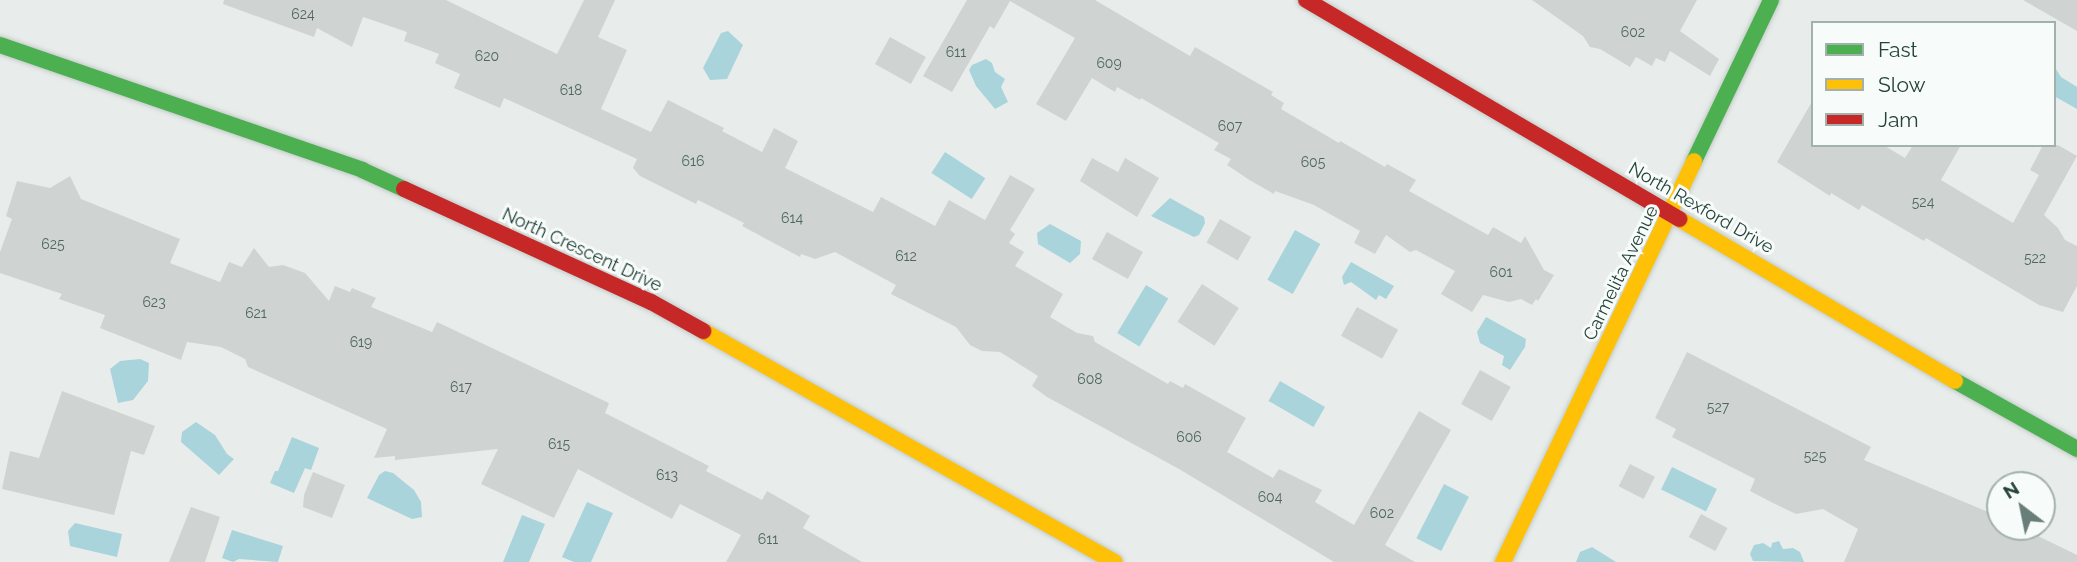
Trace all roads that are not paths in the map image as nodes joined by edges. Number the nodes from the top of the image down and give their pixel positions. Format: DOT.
graph roads {
  1 [pos="1306,0"];
  2 [pos="1771,0"];
  3 [pos="0,45"];
  4 [pos="1671,212"];
  5 [pos="2077,449"];
  6 [pos="1115,562"];
  7 [pos="1503,562"];
  1 -- 4 [label="street, North Rexford Drive"];
  2 -- 4 [label="street, Carmelita Avenue"];
  3 -- 6 [label="street, North Crescent Drive"];
  4 -- 5 [label="street, North Rexford Drive"];
  4 -- 7 [label="street, Carmelita Avenue"];
}
